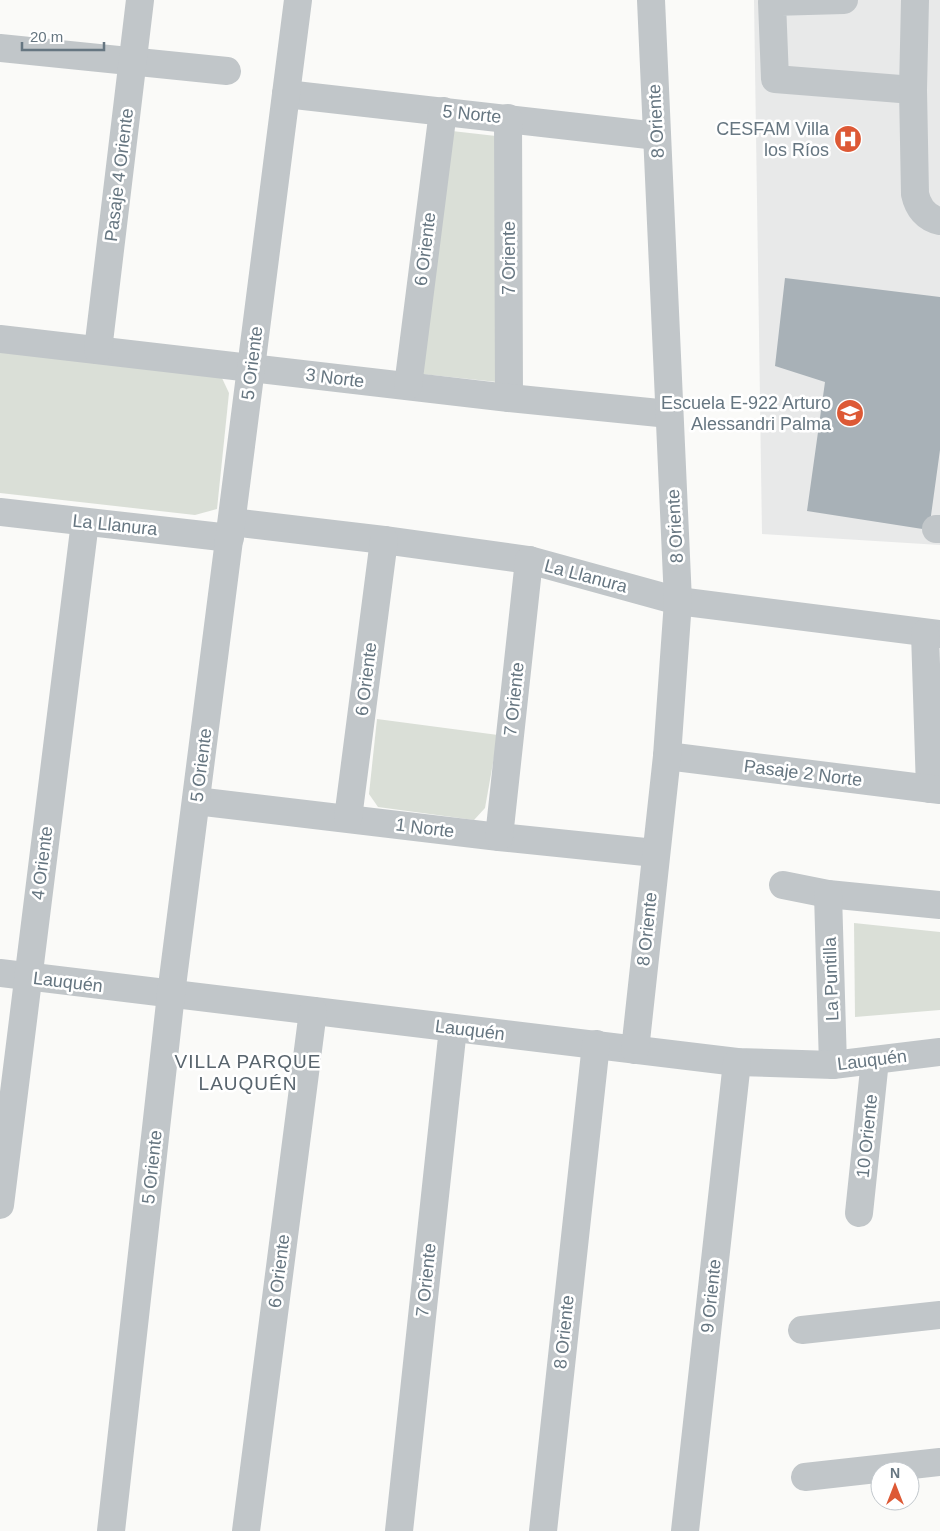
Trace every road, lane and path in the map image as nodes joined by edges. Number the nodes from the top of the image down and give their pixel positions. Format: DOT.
graph roads {
  1 [pos="140,0"];
  2 [pos="298,0"];
  3 [pos="651,0"];
  4 [pos="844,0"];
  5 [pos="915,0"];
  6 [pos="0,48"];
  7 [pos="132,60"];
  8 [pos="227,70"];
  9 [pos="913,90"];
  10 [pos="286,94"];
  11 [pos="443,111"];
  12 [pos="508,118"];
  13 [pos="657,136"];
  14 [pos="940,221"];
  15 [pos="0,339"];
  16 [pos="98,350"];
  17 [pos="252,368"];
  18 [pos="408,386"];
  19 [pos="509,398"];
  20 [pos="670,414"];
  21 [pos="0,512"];
  22 [pos="85,522"];
  23 [pos="231,530"];
  24 [pos="384,540"];
  25 [pos="529,560"];
  26 [pos="678,601"];
  27 [pos="932,633"];
  28 [pos="667,756"];
  29 [pos="935,789"];
  30 [pos="196,801"];
  31 [pos="348,818"];
  32 [pos="499,837"];
  33 [pos="655,853"];
  34 [pos="783,885"];
  35 [pos="828,894"];
  36 [pos="940,905"];
  37 [pos="0,973"];
  38 [pos="28,977"];
  39 [pos="171,994"];
  40 [pos="313,1011"];
  41 [pos="453,1028"];
  42 [pos="596,1044"];
  43 [pos="635,1050"];
  44 [pos="940,1052"];
  45 [pos="875,1060"];
  46 [pos="737,1062"];
  47 [pos="833,1065"];
  48 [pos="0,1204"];
  49 [pos="859,1213"];
  50 [pos="940,1315"];
  51 [pos="802,1330"];
  52 [pos="940,1462"];
  53 [pos="805,1477"];
  54 [pos="110,1531"];
  55 [pos="246,1531"];
  56 [pos="399,1531"];
  57 [pos="543,1531"];
  58 [pos="685,1531"];
  1 -- 7 [label="street, Pasaje 4 Oriente"];
  2 -- 10 [label="street, 5 Oriente"];
  3 -- 13 [label="street, 8 Oriente"];
  4 -- 9 [label="street"];
  5 -- 9 [label="street"];
  6 -- 7 [label="street"];
  7 -- 8 [label="street"];
  7 -- 16 [label="street, Pasaje 4 Oriente"];
  9 -- 14 [label="street"];
  10 -- 11 [label="street, 5 Norte"];
  10 -- 17 [label="street, 5 Oriente"];
  11 -- 12 [label="street, 5 Norte"];
  11 -- 18 [label="street, 6 Oriente"];
  12 -- 13 [label="street, 5 Norte"];
  12 -- 19 [label="street, 7 Oriente"];
  13 -- 20 [label="street, 8 Oriente"];
  15 -- 16 [label="street, 3 Norte"];
  16 -- 17 [label="street, 3 Norte"];
  17 -- 18 [label="street, 3 Norte"];
  17 -- 23 [label="street, 5 Oriente"];
  18 -- 19 [label="street, 3 Norte"];
  19 -- 20 [label="street, 3 Norte"];
  20 -- 26 [label="street, 8 Oriente"];
  21 -- 22 [label="street, La Llanura"];
  22 -- 23 [label="street, La Llanura"];
  22 -- 38 [label="street, 4 Oriente"];
  23 -- 24 [label="street, La Llanura"];
  23 -- 30 [label="street, 5 Oriente"];
  24 -- 25 [label="street, La Llanura"];
  24 -- 31 [label="street, 6 Oriente"];
  25 -- 26 [label="street, La Llanura"];
  25 -- 32 [label="street, 7 Oriente"];
  26 -- 27 [label="street, La Llanura"];
  26 -- 28 [label="street, 8 Oriente"];
  27 -- 29 [label="street"];
  28 -- 29 [label="street, Pasaje 2 Norte"];
  28 -- 33 [label="street, 8 Oriente"];
  30 -- 31 [label="street, 1 Norte"];
  30 -- 39 [label="street, 5 Oriente"];
  31 -- 32 [label="street, 1 Norte"];
  32 -- 33 [label="street, 1 Norte"];
  33 -- 43 [label="street, 8 Oriente"];
  34 -- 35 [label="street"];
  35 -- 36 [label="street"];
  35 -- 47 [label="street, La Puntilla"];
  37 -- 38 [label="street, Lauquén"];
  38 -- 39 [label="street, Lauquén"];
  38 -- 48 [label="street, 4 Oriente"];
  39 -- 40 [label="street, Lauquén"];
  39 -- 54 [label="street, 5 Oriente"];
  40 -- 41 [label="street, Lauquén"];
  40 -- 55 [label="street, 6 Oriente"];
  41 -- 42 [label="street, Lauquén"];
  41 -- 56 [label="street, 7 Oriente"];
  42 -- 43 [label="street, Lauquén"];
  42 -- 57 [label="street, 8 Oriente"];
  43 -- 46 [label="street, Lauquén"];
  44 -- 45 [label="street, Lauquén"];
  45 -- 47 [label="street, Lauquén"];
  45 -- 49 [label="street, 10 Oriente"];
  46 -- 47 [label="street, Lauquén"];
  46 -- 58 [label="street, 9 Oriente"];
  50 -- 51 [label="street"];
  52 -- 53 [label="street"];
}
